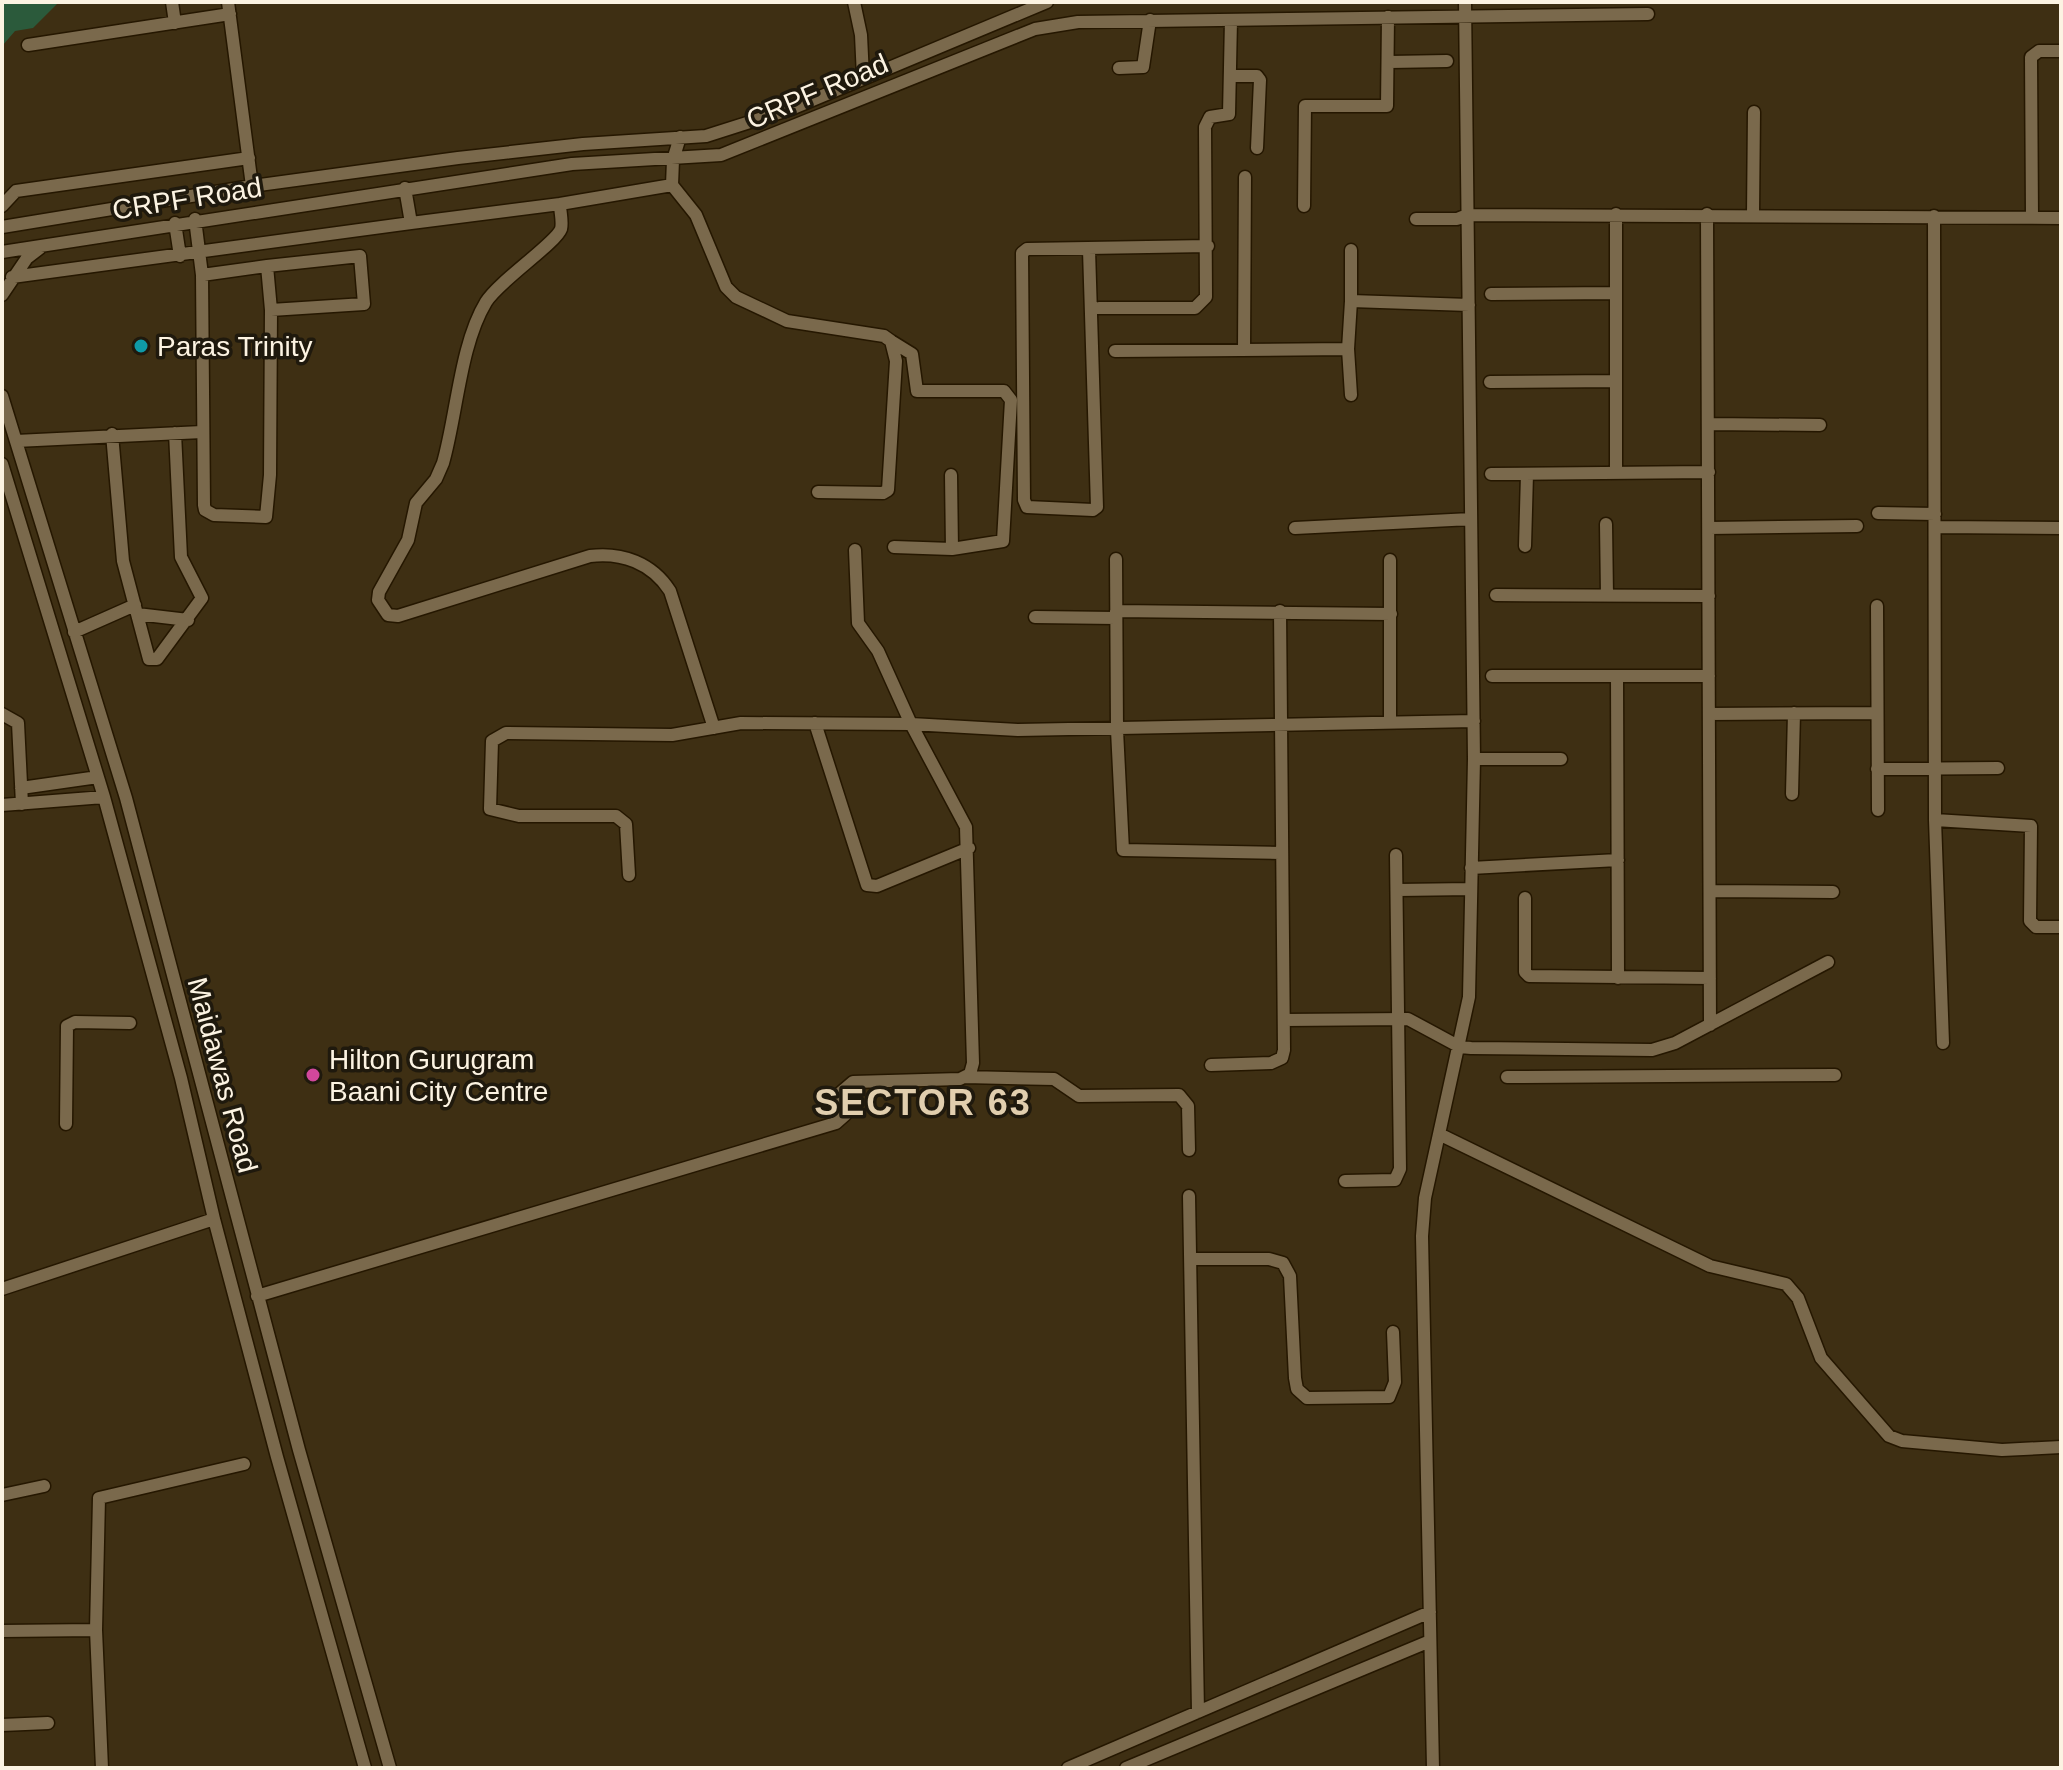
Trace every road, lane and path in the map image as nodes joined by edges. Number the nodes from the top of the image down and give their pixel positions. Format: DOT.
graph roads {
  1 [pos="172,2"];
  2 [pos="854,2"];
  3 [pos="1047,2"];
  4 [pos="1465,2"];
  5 [pos="229,8"];
  6 [pos="1648,14"];
  7 [pos="1465,16"];
  8 [pos="1388,17"];
  9 [pos="1150,20"];
  10 [pos="1231,20"];
  11 [pos="175,23"];
  12 [pos="28,45"];
  13 [pos="2061,51"];
  14 [pos="1447,61"];
  15 [pos="1390,62"];
  16 [pos="1119,68"];
  17 [pos="1232,76"];
  18 [pos="863,77"];
  19 [pos="1754,112"];
  20 [pos="680,137"];
  21 [pos="1257,148"];
  22 [pos="249,158"];
  23 [pos="673,160"];
  24 [pos="1245,177"];
  25 [pos="672,185"];
  26 [pos="254,186"];
  27 [pos="405,188"];
  28 [pos="560,204"];
  29 [pos="1304,206"];
  30 [pos="2,208"];
  31 [pos="258,210"];
  32 [pos="1616,214"];
  33 [pos="1707,214"];
  34 [pos="1753,214"];
  35 [pos="1467,215"];
  36 [pos="1934,216"];
  37 [pos="2032,217"];
  38 [pos="2061,218"];
  39 [pos="195,219"];
  40 [pos="1416,219"];
  41 [pos="35,222"];
  42 [pos="175,223"];
  43 [pos="411,223"];
  44 [pos="2,227"];
  45 [pos="358,231"];
  46 [pos="43,246"];
  47 [pos="1208,246"];
  48 [pos="1089,250"];
  49 [pos="1351,250"];
  50 [pos="2,252"];
  51 [pos="200,254"];
  52 [pos="180,256"];
  53 [pos="360,256"];
  54 [pos="267,266"];
  55 [pos="202,275"];
  56 [pos="12,277"];
  57 [pos="1615,293"];
  58 [pos="1491,294"];
  59 [pos="2,295"];
  60 [pos="1351,301"];
  61 [pos="1469,305"];
  62 [pos="1099,308"];
  63 [pos="271,310"];
  64 [pos="891,341"];
  65 [pos="1348,349"];
  66 [pos="1244,350"];
  67 [pos="1115,351"];
  68 [pos="1616,381"];
  69 [pos="1490,382"];
  70 [pos="1351,395"];
  71 [pos="2,396"];
  72 [pos="1709,424"];
  73 [pos="1820,425"];
  74 [pos="202,432"];
  75 [pos="175,433"];
  76 [pos="112,434"];
  77 [pos="16,441"];
  78 [pos="2,464"];
  79 [pos="1709,472"];
  80 [pos="1616,473"];
  81 [pos="1491,474"];
  82 [pos="1527,474"];
  83 [pos="951,475"];
  84 [pos="818,492"];
  85 [pos="1878,513"];
  86 [pos="1935,514"];
  87 [pos="1471,519"];
  88 [pos="1606,524"];
  89 [pos="1857,526"];
  90 [pos="1935,527"];
  91 [pos="1295,528"];
  92 [pos="1709,528"];
  93 [pos="2061,528"];
  94 [pos="1525,546"];
  95 [pos="894,547"];
  96 [pos="952,549"];
  97 [pos="855,550"];
  98 [pos="1116,559"];
  99 [pos="1390,560"];
  100 [pos="1496,595"];
  101 [pos="1607,596"];
  102 [pos="1709,596"];
  103 [pos="1877,606"];
  104 [pos="136,609"];
  105 [pos="1280,611"];
  106 [pos="1116,614"];
  107 [pos="1391,614"];
  108 [pos="1035,617"];
  109 [pos="188,620"];
  110 [pos="74,632"];
  111 [pos="1492,676"];
  112 [pos="1617,676"];
  113 [pos="1709,676"];
  114 [pos="1794,713"];
  115 [pos="1876,713"];
  116 [pos="2,714"];
  117 [pos="1709,714"];
  118 [pos="1474,721"];
  119 [pos="815,723"];
  120 [pos="1390,723"];
  121 [pos="911,724"];
  122 [pos="1282,725"];
  123 [pos="714,728"];
  124 [pos="1117,730"];
  125 [pos="1474,759"];
  126 [pos="1561,759"];
  127 [pos="1998,768"];
  128 [pos="1877,769"];
  129 [pos="1936,769"];
  130 [pos="98,777"];
  131 [pos="21,788"];
  132 [pos="1792,794"];
  133 [pos="104,797"];
  134 [pos="22,804"];
  135 [pos="2,805"];
  136 [pos="1878,810"];
  137 [pos="1935,820"];
  138 [pos="969,848"];
  139 [pos="1280,853"];
  140 [pos="1396,855"];
  141 [pos="1618,860"];
  142 [pos="1471,868"];
  143 [pos="629,875"];
  144 [pos="1471,889"];
  145 [pos="1398,890"];
  146 [pos="1710,891"];
  147 [pos="1833,892"];
  148 [pos="1525,898"];
  149 [pos="2061,927"];
  150 [pos="1828,962"];
  151 [pos="1618,978"];
  152 [pos="1710,978"];
  153 [pos="1401,1019"];
  154 [pos="1284,1020"];
  155 [pos="130,1023"];
  156 [pos="1710,1025"];
  157 [pos="1943,1043"];
  158 [pos="1460,1047"];
  159 [pos="1558,1050"];
  160 [pos="1211,1065"];
  161 [pos="198,1070"];
  162 [pos="1835,1075"];
  163 [pos="965,1077"];
  164 [pos="1507,1077"];
  165 [pos="1559,1077"];
  166 [pos="181,1078"];
  167 [pos="66,1124"];
  168 [pos="1441,1135"];
  169 [pos="1189,1150"];
  170 [pos="1345,1181"];
  171 [pos="1189,1196"];
  172 [pos="214,1219"];
  173 [pos="1190,1259"];
  174 [pos="2,1289"];
  175 [pos="257,1296"];
  176 [pos="1393,1332"];
  177 [pos="2061,1447"];
  178 [pos="244,1464"];
  179 [pos="44,1486"];
  180 [pos="2,1495"];
  181 [pos="1430,1612"];
  182 [pos="96,1630"];
  183 [pos="2,1631"];
  184 [pos="1430,1641"];
  185 [pos="1198,1712"];
  186 [pos="48,1723"];
  187 [pos="2,1725"];
  188 [pos="102,1768"];
  189 [pos="365,1768"];
  190 [pos="390,1768"];
  191 [pos="1068,1768"];
  192 [pos="1126,1768"];
  193 [pos="1433,1768"];
  1 -- 11 [label="street"];
  2 -- 18 [label="street"];
  3 -- 18 [label="street"];
  4 -- 7 [label="street"];
  5 -- 11 [label="street"];
  5 -- 22 [label="street"];
  6 -- 7 [label="street, CRPF Road"];
  7 -- 8 [label="street, CRPF Road"];
  7 -- 35 [label="street"];
  8 -- 10 [label="street, CRPF Road"];
  8 -- 15 [label="street"];
  9 -- 10 [label="street, CRPF Road"];
  9 -- 16 [label="street"];
  9 -- 23 [label="street, CRPF Road"];
  10 -- 17 [label="street"];
  11 -- 12 [label="street"];
  13 -- 37 [label="street"];
  14 -- 15 [label="street"];
  15 -- 29 [label="street"];
  17 -- 21 [label="street"];
  17 -- 47 [label="street"];
  18 -- 20 [label="street"];
  19 -- 34 [label="street"];
  20 -- 23 [label="street"];
  20 -- 26 [label="street"];
  22 -- 26 [label="street"];
  22 -- 30 [label="street"];
  23 -- 25 [label="street"];
  23 -- 27 [label="street, CRPF Road"];
  24 -- 66 [label="street"];
  25 -- 28 [label="street"];
  25 -- 64 [label="street"];
  26 -- 31 [label="street"];
  26 -- 41 [label="street"];
  27 -- 31 [label="street, CRPF Road"];
  27 -- 43 [label="street"];
  28 -- 43 [label="street"];
  28 -- 123 [label="street"];
  30 -- 41 [label="street"];
  31 -- 39 [label="street, CRPF Road"];
  32 -- 33 [label="street"];
  32 -- 35 [label="street"];
  32 -- 57 [label="street"];
  33 -- 34 [label="street"];
  33 -- 72 [label="street"];
  34 -- 36 [label="street"];
  35 -- 40 [label="street"];
  35 -- 61 [label="street"];
  36 -- 37 [label="street"];
  36 -- 86 [label="street"];
  37 -- 38 [label="street"];
  39 -- 42 [label="street, CRPF Road"];
  39 -- 51 [label="street"];
  41 -- 44 [label="street"];
  42 -- 46 [label="street, CRPF Road"];
  42 -- 52 [label="street"];
  43 -- 45 [label="street"];
  45 -- 51 [label="street"];
  45 -- 53 [label="street"];
  46 -- 50 [label="street, CRPF Road"];
  46 -- 56 [label="street"];
  47 -- 48 [label="street"];
  47 -- 62 [label="street"];
  48 -- 48 [label="street"];
  49 -- 60 [label="street"];
  51 -- 52 [label="street"];
  51 -- 55 [label="street"];
  52 -- 56 [label="street"];
  53 -- 54 [label="street"];
  53 -- 63 [label="street"];
  54 -- 55 [label="street"];
  54 -- 63 [label="street"];
  55 -- 74 [label="street"];
  56 -- 59 [label="street"];
  57 -- 58 [label="street"];
  57 -- 68 [label="street"];
  60 -- 61 [label="street"];
  60 -- 65 [label="street"];
  61 -- 87 [label="street"];
  63 -- 74 [label="street"];
  64 -- 84 [label="street"];
  64 -- 96 [label="street"];
  65 -- 66 [label="street"];
  65 -- 70 [label="street"];
  66 -- 67 [label="street"];
  68 -- 69 [label="street"];
  68 -- 80 [label="street"];
  71 -- 77 [label="street, Maidawas Road"];
  72 -- 73 [label="street"];
  72 -- 79 [label="street"];
  74 -- 75 [label="street"];
  75 -- 76 [label="street"];
  75 -- 109 [label="street"];
  76 -- 77 [label="street"];
  76 -- 104 [label="street"];
  77 -- 110 [label="street, Maidawas Road"];
  78 -- 130 [label="street, Maidawas Road"];
  79 -- 80 [label="street"];
  79 -- 92 [label="street"];
  80 -- 82 [label="street"];
  81 -- 82 [label="street"];
  82 -- 94 [label="street"];
  83 -- 96 [label="street"];
  85 -- 86 [label="street"];
  86 -- 90 [label="street"];
  87 -- 91 [label="street"];
  87 -- 118 [label="street"];
  88 -- 101 [label="street"];
  89 -- 92 [label="street"];
  90 -- 93 [label="street"];
  90 -- 129 [label="street"];
  92 -- 102 [label="street"];
  95 -- 96 [label="street"];
  97 -- 121 [label="street"];
  98 -- 106 [label="street"];
  99 -- 107 [label="street"];
  100 -- 101 [label="street"];
  101 -- 102 [label="street"];
  102 -- 113 [label="street"];
  103 -- 115 [label="street"];
  104 -- 109 [label="street"];
  104 -- 109 [label="street"];
  104 -- 110 [label="street"];
  105 -- 106 [label="street"];
  105 -- 107 [label="street"];
  105 -- 122 [label="street"];
  106 -- 108 [label="street"];
  106 -- 124 [label="street"];
  107 -- 120 [label="street"];
  110 -- 161 [label="street, Maidawas Road"];
  111 -- 112 [label="street"];
  112 -- 113 [label="street"];
  112 -- 141 [label="street"];
  113 -- 117 [label="street"];
  114 -- 115 [label="street"];
  114 -- 117 [label="street"];
  114 -- 132 [label="street"];
  115 -- 128 [label="street"];
  116 -- 131 [label="street"];
  117 -- 146 [label="street"];
  118 -- 120 [label="street"];
  118 -- 125 [label="street"];
  119 -- 121 [label="street"];
  119 -- 123 [label="street"];
  119 -- 138 [label="street"];
  120 -- 122 [label="street"];
  121 -- 124 [label="street"];
  121 -- 138 [label="street"];
  122 -- 124 [label="street"];
  122 -- 139 [label="street"];
  123 -- 143 [label="street"];
  124 -- 139 [label="street"];
  125 -- 126 [label="street"];
  125 -- 142 [label="street"];
  127 -- 129 [label="street"];
  128 -- 129 [label="street"];
  128 -- 136 [label="street"];
  129 -- 137 [label="street"];
  130 -- 131 [label="street"];
  130 -- 133 [label="street, Maidawas Road"];
  131 -- 134 [label="street"];
  133 -- 134 [label="street"];
  133 -- 166 [label="street, Maidawas Road"];
  134 -- 135 [label="street"];
  137 -- 149 [label="street"];
  137 -- 157 [label="street"];
  138 -- 163 [label="street"];
  139 -- 154 [label="street"];
  140 -- 145 [label="street"];
  141 -- 142 [label="street"];
  141 -- 151 [label="street"];
  142 -- 144 [label="street"];
  144 -- 145 [label="street"];
  144 -- 158 [label="street"];
  145 -- 153 [label="street"];
  146 -- 147 [label="street"];
  146 -- 152 [label="street"];
  148 -- 151 [label="street"];
  150 -- 156 [label="street"];
  151 -- 152 [label="street"];
  152 -- 156 [label="street"];
  153 -- 154 [label="street"];
  153 -- 158 [label="street"];
  153 -- 170 [label="street"];
  154 -- 160 [label="street"];
  155 -- 167 [label="street"];
  156 -- 159 [label="street"];
  158 -- 159 [label="street"];
  158 -- 168 [label="street"];
  159 -- 165 [label="street"];
  161 -- 166 [label="street"];
  161 -- 175 [label="street, Maidawas Road"];
  162 -- 165 [label="street"];
  163 -- 169 [label="street"];
  163 -- 175 [label="street"];
  164 -- 165 [label="street"];
  166 -- 172 [label="street, Maidawas Road"];
  168 -- 177 [label="street"];
  168 -- 181 [label="street"];
  171 -- 173 [label="street"];
  172 -- 174 [label="street"];
  172 -- 189 [label="street, Maidawas Road"];
  173 -- 176 [label="street"];
  173 -- 185 [label="street"];
  175 -- 190 [label="street, Maidawas Road"];
  178 -- 182 [label="street"];
  179 -- 180 [label="street"];
  181 -- 184 [label="street"];
  181 -- 185 [label="street"];
  182 -- 183 [label="street"];
  182 -- 188 [label="street"];
  184 -- 192 [label="street"];
  184 -- 193 [label="street"];
  185 -- 191 [label="street"];
  186 -- 187 [label="street"];
}
